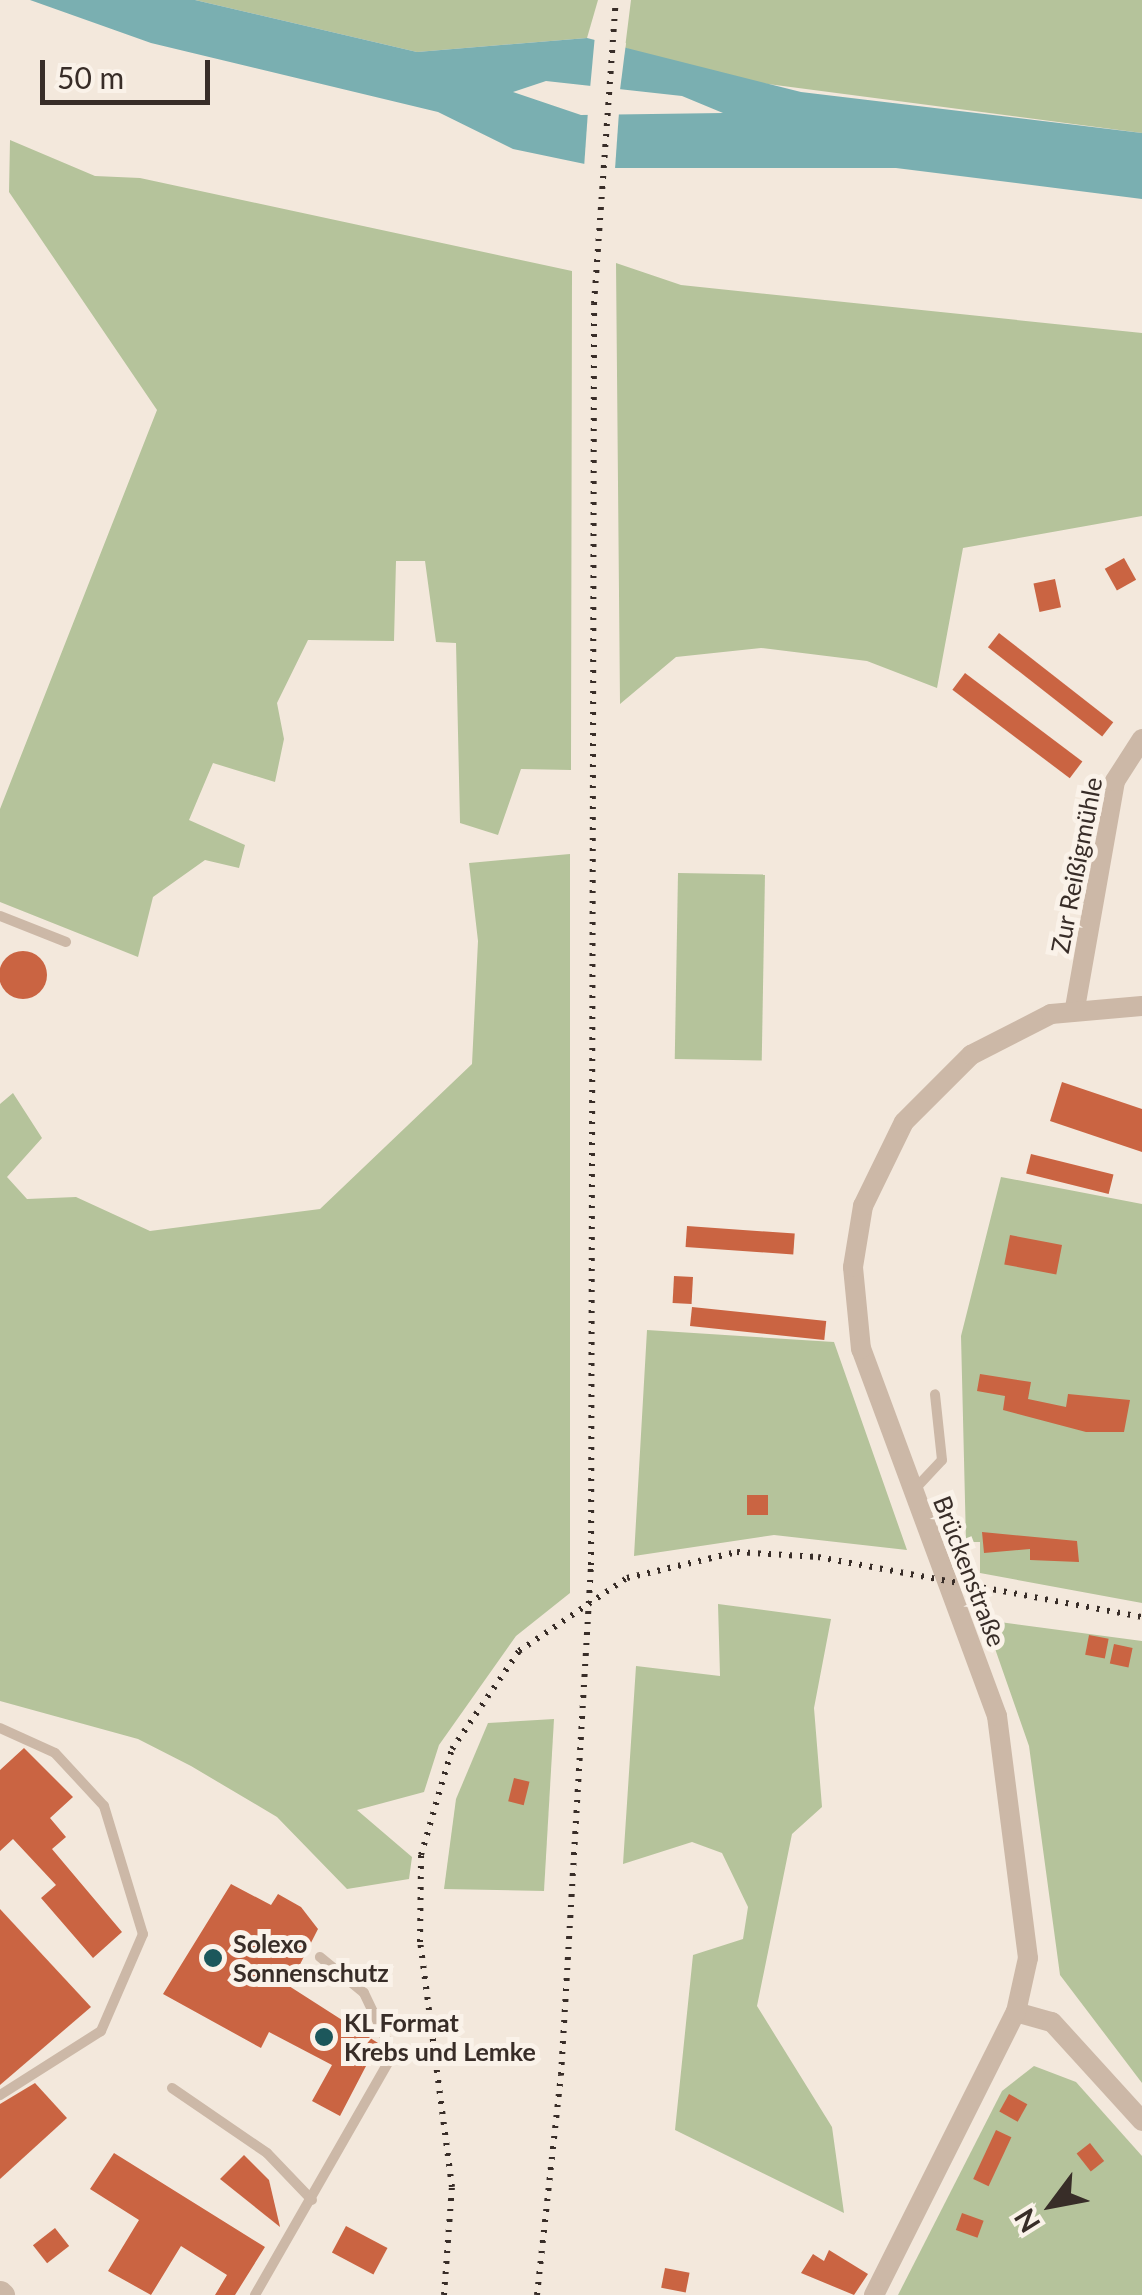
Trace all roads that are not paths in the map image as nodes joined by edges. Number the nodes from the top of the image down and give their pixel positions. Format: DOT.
graph roads {
  1 [pos="1142,739"];
  2 [pos="0,916"];
  3 [pos="66,942"];
  4 [pos="1142,1006"];
  5 [pos="1076,1008"];
  6 [pos="935,1394"];
  7 [pos="912,1492"];
  8 [pos="0,1728"];
  9 [pos="320,1957"];
  10 [pos="1016,2012"];
  11 [pos="172,2088"];
  12 [pos="0,2095"];
  13 [pos="1142,2121"];
  14 [pos="312,2200"];
  15 [pos="256,2295"];
  16 [pos="874,2295"];
  1 -- 5 [label="street, Zur Reißigmühle"];
  2 -- 3 [label="lane"];
  4 -- 5 [label="street, Brückenstraße"];
  5 -- 7 [label="street, Brückenstraße"];
  6 -- 7 [label="lane"];
  7 -- 10 [label="street, Brückenstraße"];
  8 -- 12 [label="lane"];
  9 -- 14 [label="lane"];
  10 -- 13 [label="street"];
  10 -- 16 [label="street, Brückenstraße"];
  11 -- 14 [label="lane"];
  14 -- 15 [label="lane"];
}
